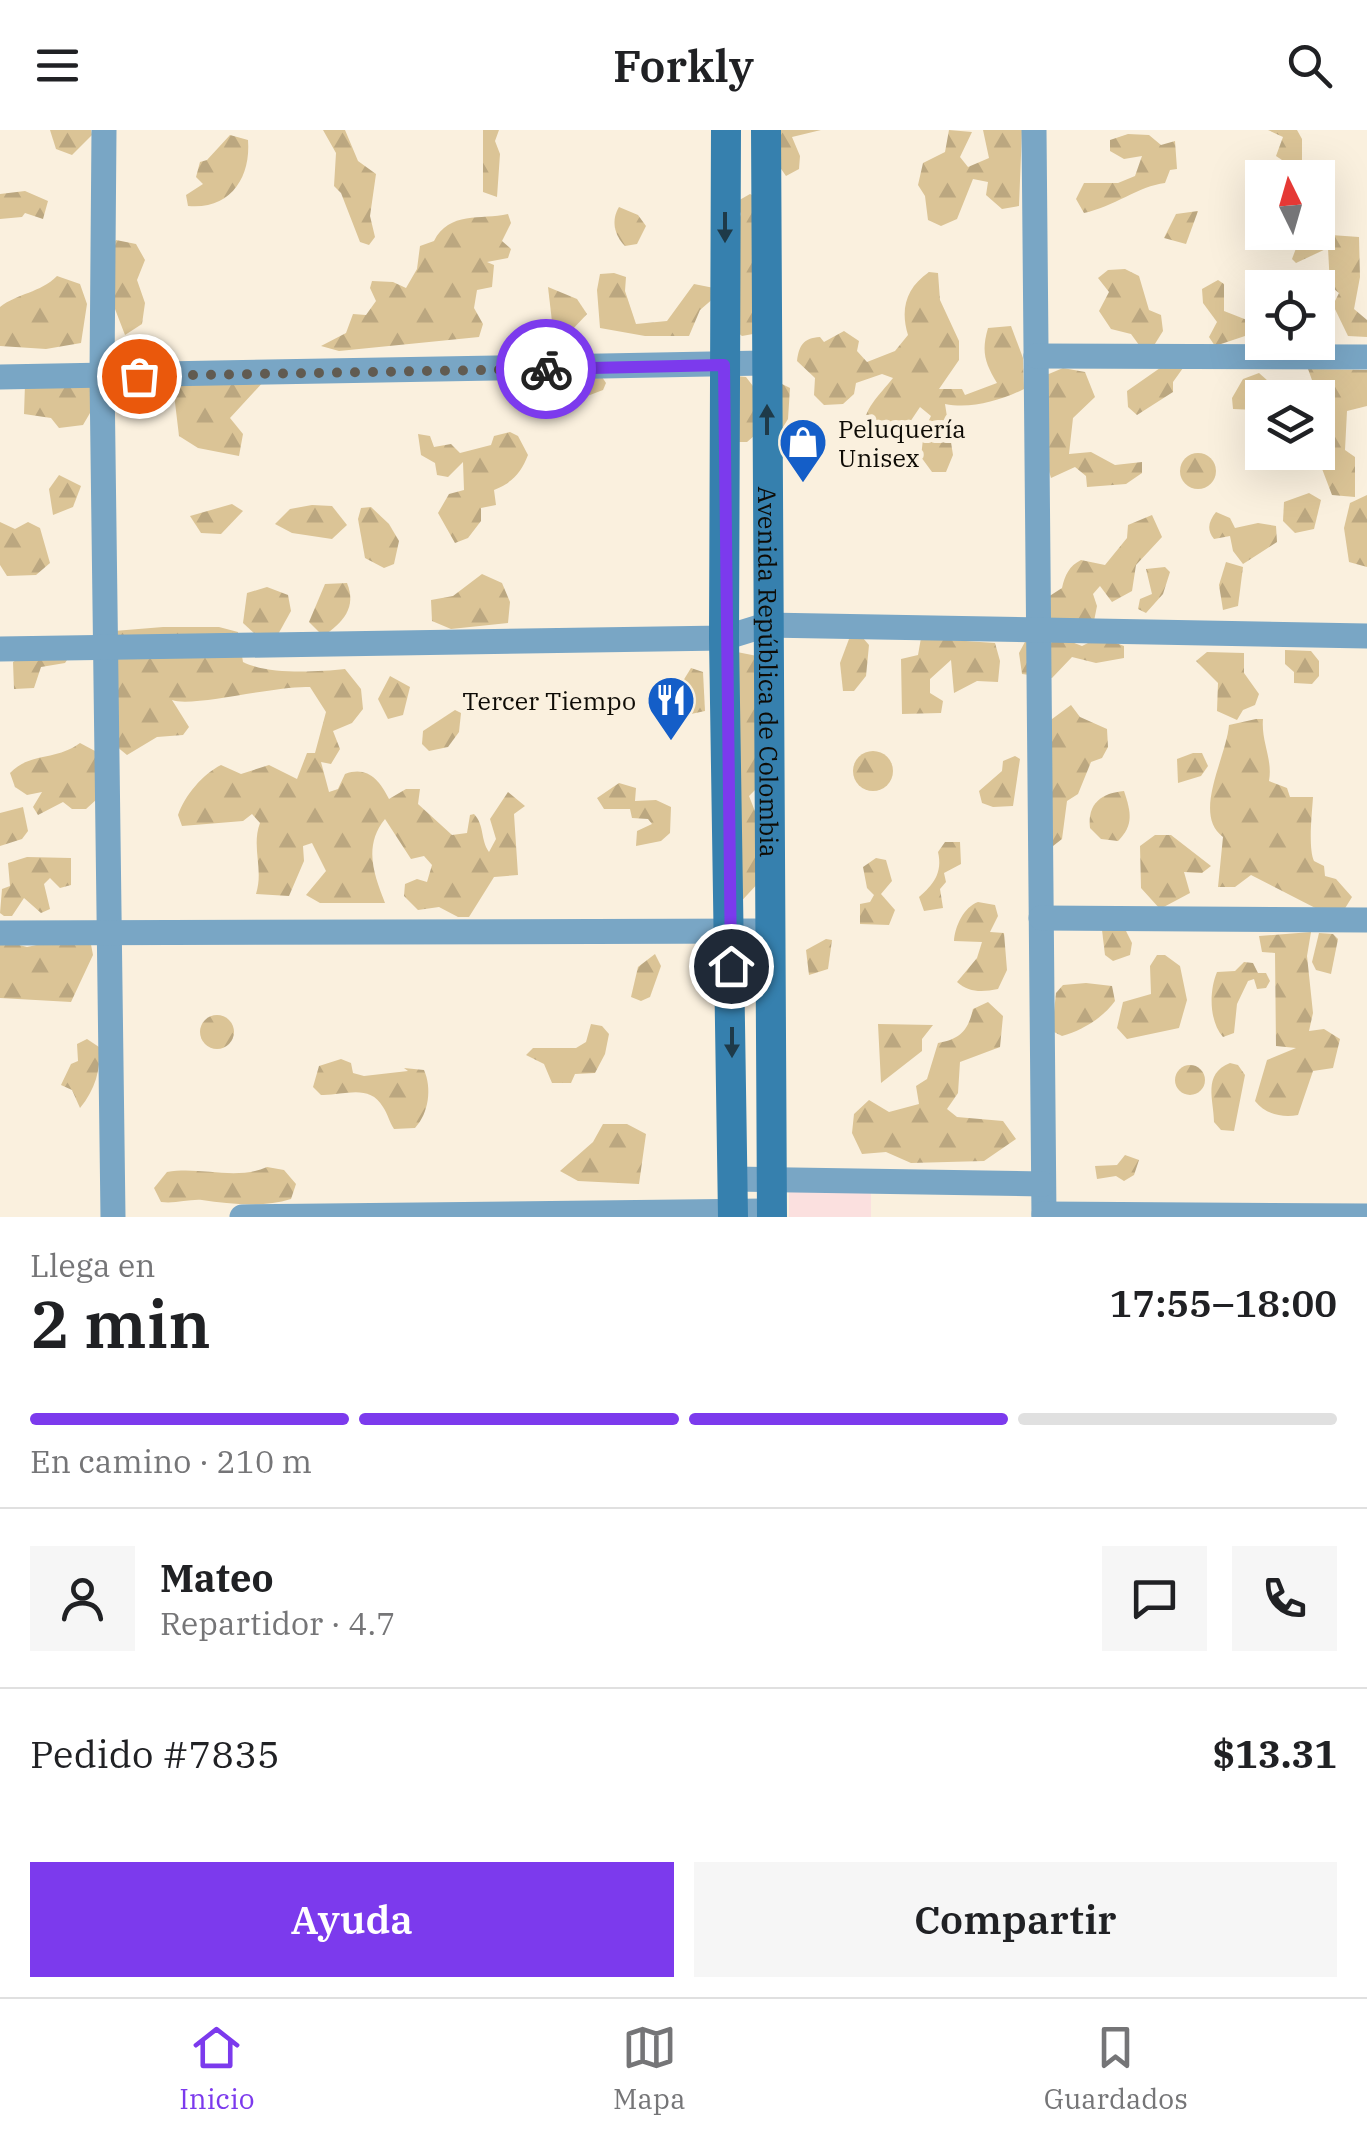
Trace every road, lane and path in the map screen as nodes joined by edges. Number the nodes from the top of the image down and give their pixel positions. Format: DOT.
graph roads {
  1 [pos="104,130"];
  2 [pos="726,130"];
  3 [pos="766,130"];
  4 [pos="1034,130"];
  5 [pos="1036,356"];
  6 [pos="1367,358"];
  7 [pos="767,363"];
  8 [pos="724,365"];
  9 [pos="102,376"];
  10 [pos="0,377"];
  11 [pos="766,625"];
  12 [pos="1038,632"];
  13 [pos="1367,636"];
  14 [pos="724,638"];
  15 [pos="105,648"];
  16 [pos="0,649"];
  17 [pos="1041,918"];
  18 [pos="1367,920"];
  19 [pos="770,930"];
  20 [pos="731,931"];
  21 [pos="110,932"];
  22 [pos="0,933"];
  23 [pos="733,1179"];
  24 [pos="771,1180"];
  25 [pos="1043,1184"];
  26 [pos="733,1214"];
  27 [pos="772,1214"];
  28 [pos="1044,1216"];
  29 [pos="1367,1216"];
  30 [pos="114,1217"];
  31 [pos="242,1217"];
  1 -- 9 [label="street"];
  2 -- 8 [label="street, Avenida República de Colombia, one-way"];
  3 -- 7 [label="street, Avenida República de Colombia"];
  4 -- 5 [label="street"];
  5 -- 6 [label="street"];
  5 -- 12 [label="street"];
  7 -- 8 [label="street"];
  11 -- 7 [label="street, Avenida República de Colombia, one-way"];
  8 -- 9 [label="street"];
  8 -- 14 [label="street, Avenida República de Colombia"];
  9 -- 10 [label="street"];
  9 -- 15 [label="street"];
  11 -- 12 [label="street"];
  11 -- 14 [label="street"];
  11 -- 19 [label="street, Avenida República de Colombia"];
  12 -- 13 [label="street"];
  12 -- 17 [label="street"];
  14 -- 15 [label="street"];
  14 -- 20 [label="street, Avenida República de Colombia"];
  15 -- 16 [label="street"];
  15 -- 21 [label="street"];
  17 -- 18 [label="street"];
  17 -- 25 [label="street"];
  19 -- 20 [label="street"];
  19 -- 24 [label="street, Avenida República de Colombia"];
  20 -- 21 [label="street"];
  20 -- 23 [label="street, Avenida República de Colombia, one-way"];
  21 -- 22 [label="street"];
  21 -- 30 [label="street"];
  23 -- 24 [label="street"];
  23 -- 26 [label="street, Avenida República de Colombia"];
  24 -- 25 [label="street"];
  24 -- 27 [label="street, Avenida República de Colombia"];
  25 -- 28 [label="street"];
  26 -- 27 [label="street"];
  26 -- 31 [label="street"];
  28 -- 29 [label="street"];
}
